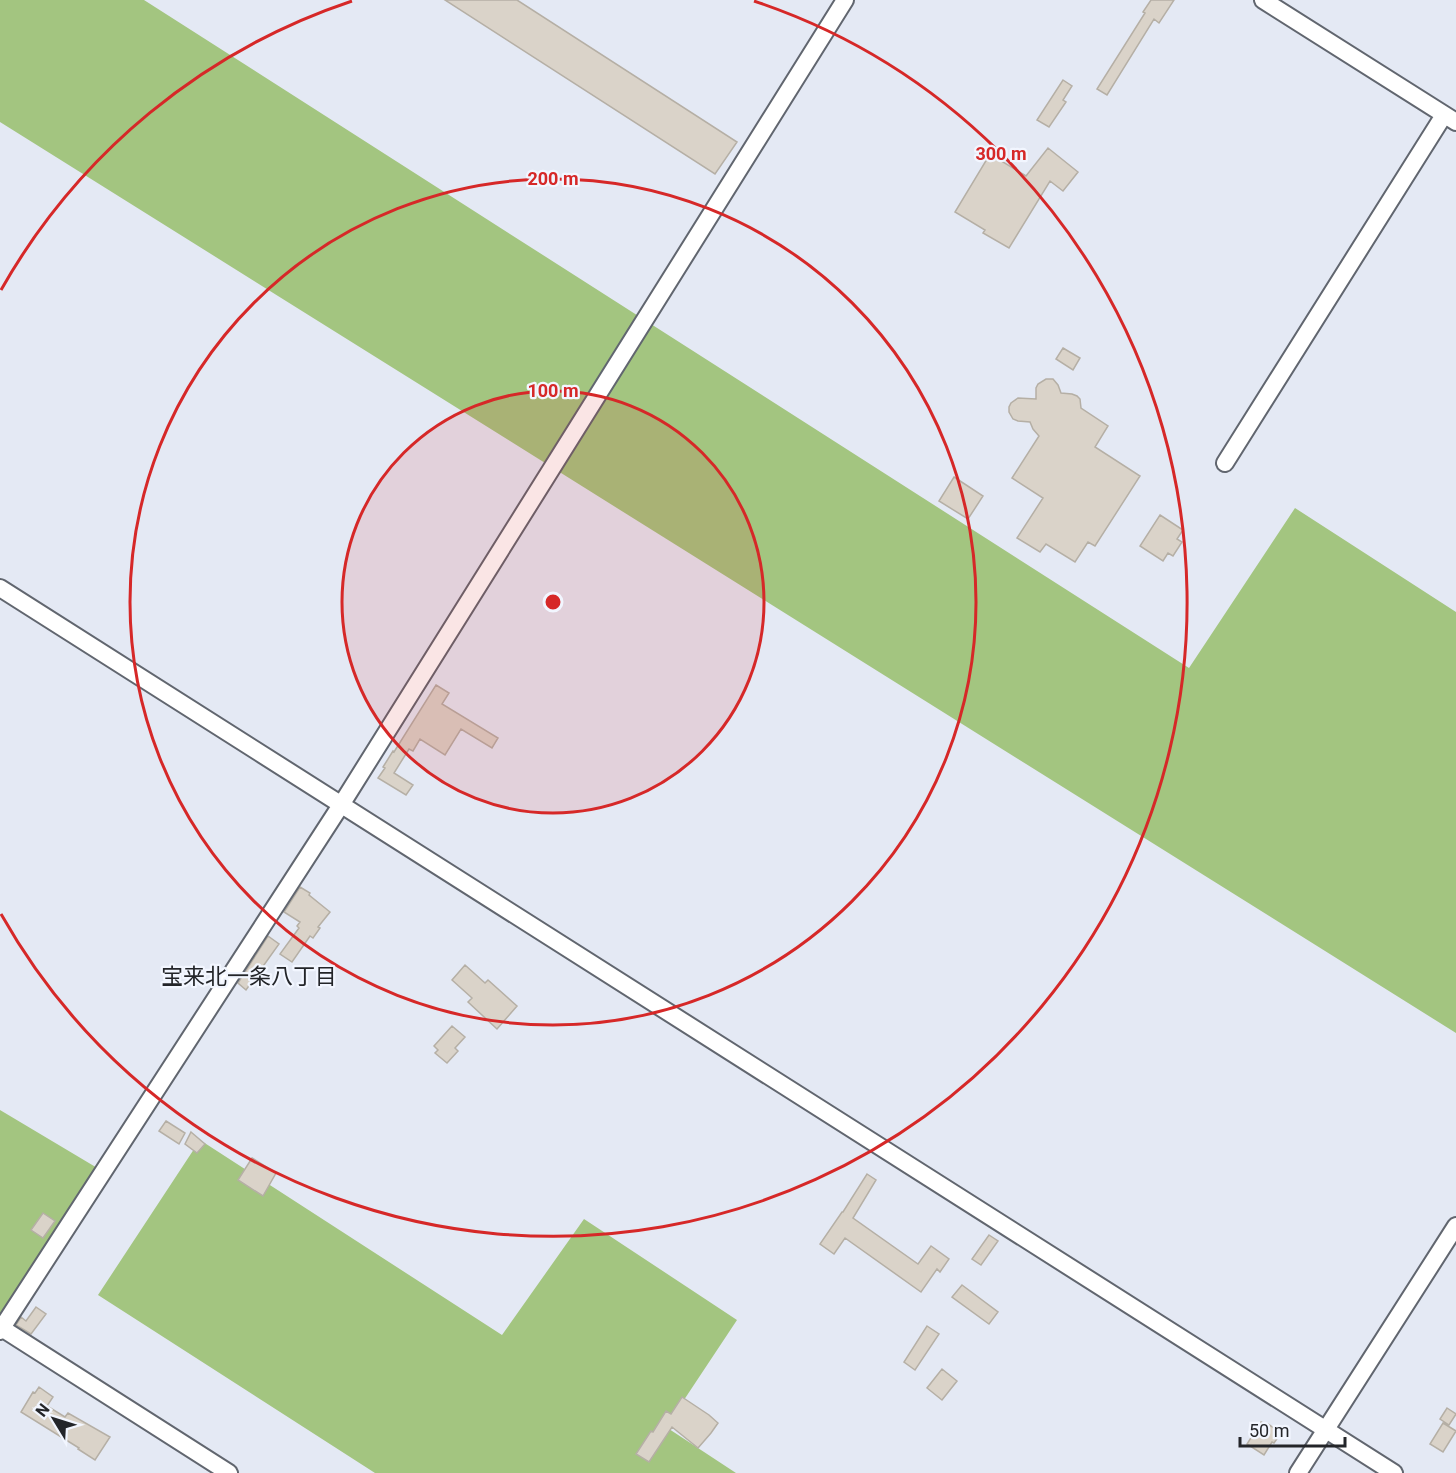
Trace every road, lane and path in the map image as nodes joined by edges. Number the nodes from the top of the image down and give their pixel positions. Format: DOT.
graph roads {
  1 [pos="844,0"];
  2 [pos="1263,0"];
  3 [pos="1450,118"];
  4 [pos="1225,463"];
  5 [pos="0,588"];
  6 [pos="341,805"];
  7 [pos="1456,1226"];
  8 [pos="1,1329"];
  9 [pos="1326,1430"];
  10 [pos="229,1473"];
  11 [pos="1298,1473"];
  12 [pos="1394,1473"];
  1 -- 6 [label="street"];
  2 -- 3 [label="street"];
  3 -- 4 [label="street"];
  5 -- 6 [label="street"];
  6 -- 8 [label="street"];
  6 -- 9 [label="street"];
  7 -- 9 [label="street"];
  8 -- 10 [label="street"];
  9 -- 11 [label="street"];
  9 -- 12 [label="street"];
}
